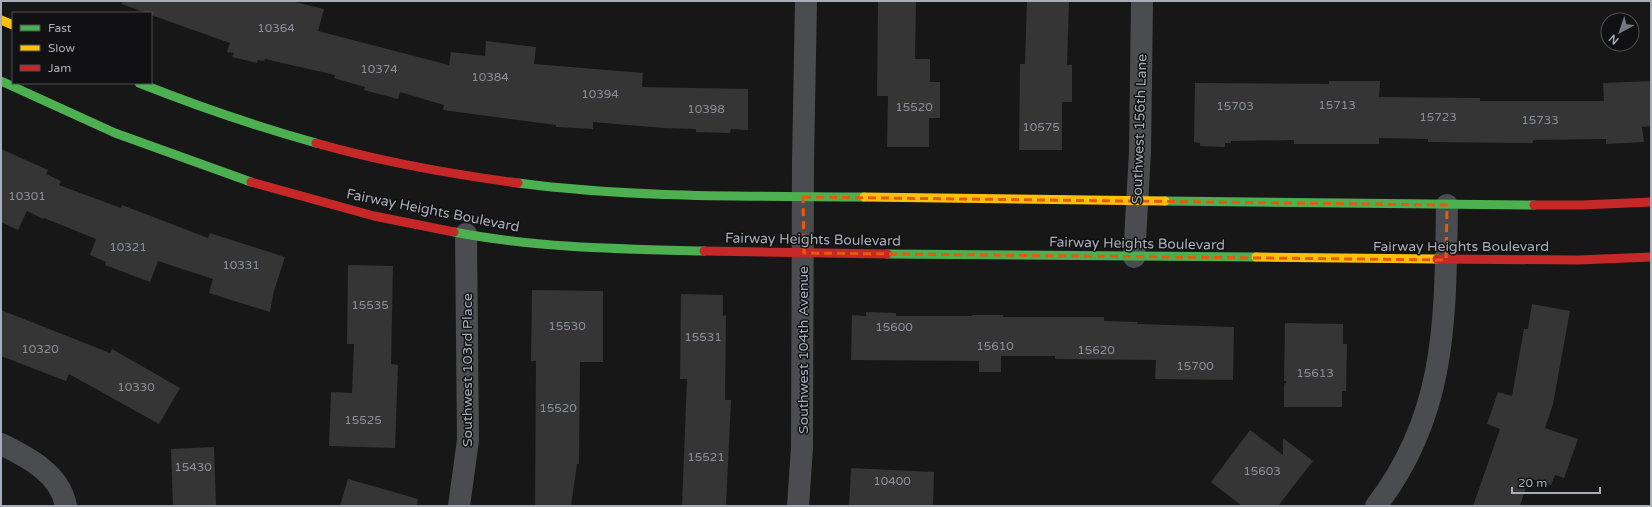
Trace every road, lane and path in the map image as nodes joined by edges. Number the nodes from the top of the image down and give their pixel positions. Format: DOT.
graph roads {
  1 [pos="806,1"];
  2 [pos="1142,1"];
  3 [pos="1,20"];
  4 [pos="12,25"];
  5 [pos="1,81"];
  6 [pos="142,84"];
  7 [pos="804,197"];
  8 [pos="1136,201"];
  9 [pos="1651,202"];
  10 [pos="1447,205"];
  11 [pos="466,234"];
  12 [pos="804,254"];
  13 [pos="1134,257"];
  14 [pos="1651,257"];
  15 [pos="1446,260"];
  16 [pos="1,444"];
  17 [pos="65,504"];
  18 [pos="459,506"];
  19 [pos="798,506"];
  20 [pos="1376,506"];
  1 -- 7 [label="street, Southwest 104th Avenue"];
  2 -- 8 [label="street, Southwest 156th Lane"];
  3 -- 4 [label="street"];
  5 -- 11 [label="street, Fairway Heights Boulevard"];
  6 -- 7 [label="street"];
  7 -- 8 [label="street"];
  7 -- 12 [label="street, Southwest 104th Avenue"];
  8 -- 10 [label="street"];
  8 -- 13 [label="street, Southwest 156th Lane"];
  9 -- 10 [label="street"];
  10 -- 15 [label="street"];
  11 -- 12 [label="street, Fairway Heights Boulevard"];
  11 -- 18 [label="street, Southwest 103rd Place"];
  12 -- 13 [label="street, Fairway Heights Boulevard"];
  12 -- 19 [label="street, Southwest 104th Avenue"];
  13 -- 15 [label="street, Fairway Heights Boulevard"];
  14 -- 15 [label="street, Fairway Heights Boulevard"];
  15 -- 20 [label="street"];
  16 -- 17 [label="street"];
}
